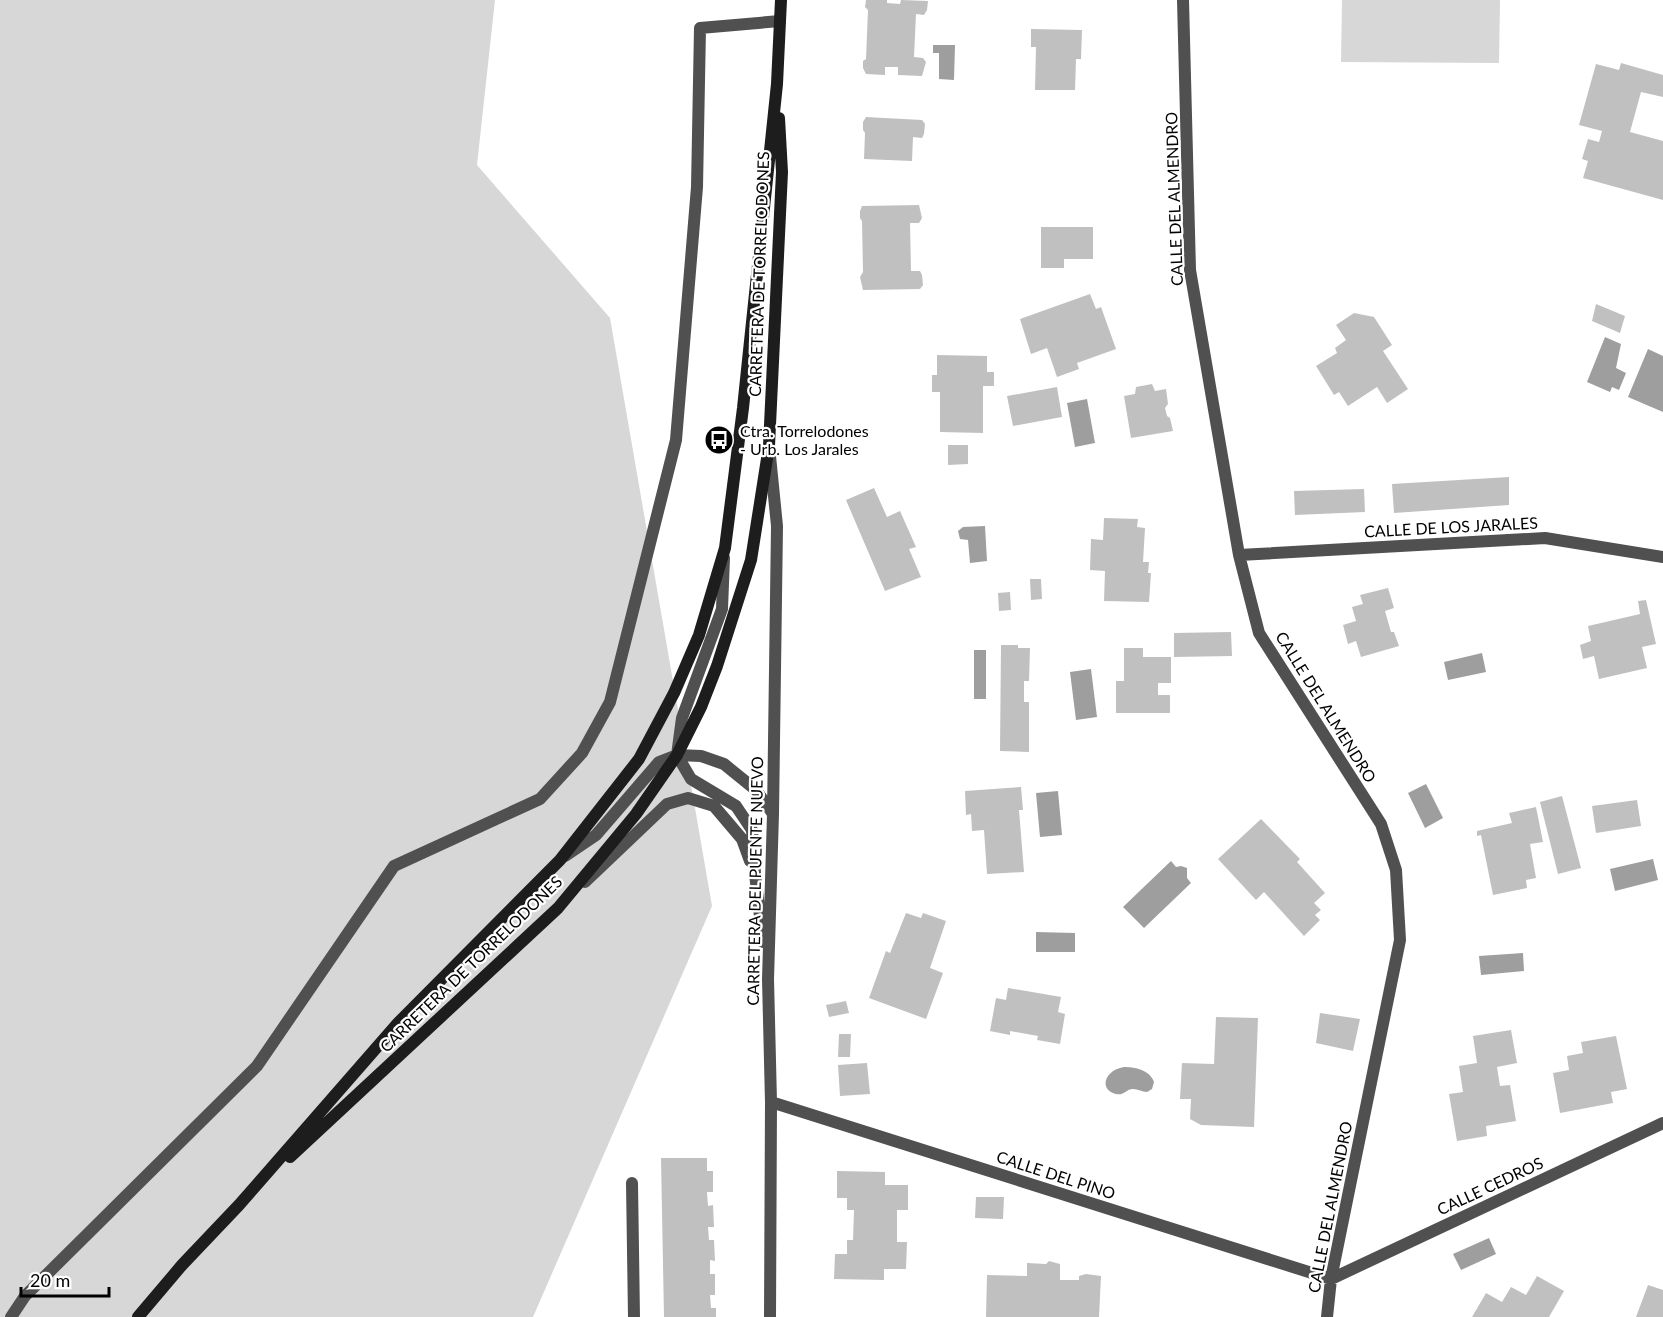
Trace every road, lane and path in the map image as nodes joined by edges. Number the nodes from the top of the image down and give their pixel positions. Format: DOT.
graph roads {
  1 [pos="782,0"];
  2 [pos="1184,0"];
  3 [pos="780,21"];
  4 [pos="777,84"];
  5 [pos="769,446"];
  6 [pos="725,548"];
  7 [pos="1239,555"];
  8 [pos="1663,557"];
  9 [pos="677,755"];
  10 [pos="773,814"];
  11 [pos="560,860"];
  12 [pos="754,874"];
  13 [pos="558,908"];
  14 [pos="768,979"];
  15 [pos="771,1102"];
  16 [pos="1663,1123"];
  17 [pos="632,1183"];
  18 [pos="238,1205"];
  19 [pos="1331,1279"];
  20 [pos="11,1317"];
  21 [pos="138,1317"];
  22 [pos="634,1317"];
  23 [pos="770,1317"];
  24 [pos="1327,1317"];
  1 -- 3 [label="main road, CARRETERA DE TORRELODONES"];
  2 -- 7 [label="street, CALLE DEL ALMENDRO"];
  3 -- 4 [label="main road, CARRETERA DE TORRELODONES"];
  3 -- 20 [label="street"];
  4 -- 5 [label="main road, CARRETERA DE TORRELODONES"];
  4 -- 6 [label="main road, CARRETERA DE TORRELODONES"];
  5 -- 9 [label="main road, CARRETERA DE TORRELODONES"];
  5 -- 10 [label="street, CARRETERA DEL PUENTE NUEVO"];
  6 -- 9 [label="street"];
  6 -- 11 [label="main road, CARRETERA DE TORRELODONES"];
  7 -- 8 [label="street, CALLE DE LOS JARALES"];
  7 -- 19 [label="street, CALLE DEL ALMENDRO"];
  9 -- 10 [label="street"];
  9 -- 11 [label="street"];
  9 -- 12 [label="street"];
  9 -- 13 [label="main road, CARRETERA DE TORRELODONES"];
  10 -- 14 [label="street, CARRETERA DEL PUENTE NUEVO"];
  11 -- 18 [label="main road, CARRETERA DE TORRELODONES"];
  12 -- 13 [label="street"];
  12 -- 14 [label="street"];
  13 -- 18 [label="main road, CARRETERA DE TORRELODONES"];
  14 -- 15 [label="street, CARRETERA DEL PUENTE NUEVO"];
  15 -- 19 [label="street, CALLE DEL PINO"];
  15 -- 23 [label="street, CARRETERA DEL PUENTE NUEVO"];
  16 -- 19 [label="street, CALLE CEDROS"];
  17 -- 22 [label="street"];
  18 -- 21 [label="main road, CARRETERA DE TORRELODONES"];
  19 -- 24 [label="street, CALLE DEL ALMENDRO"];
}
